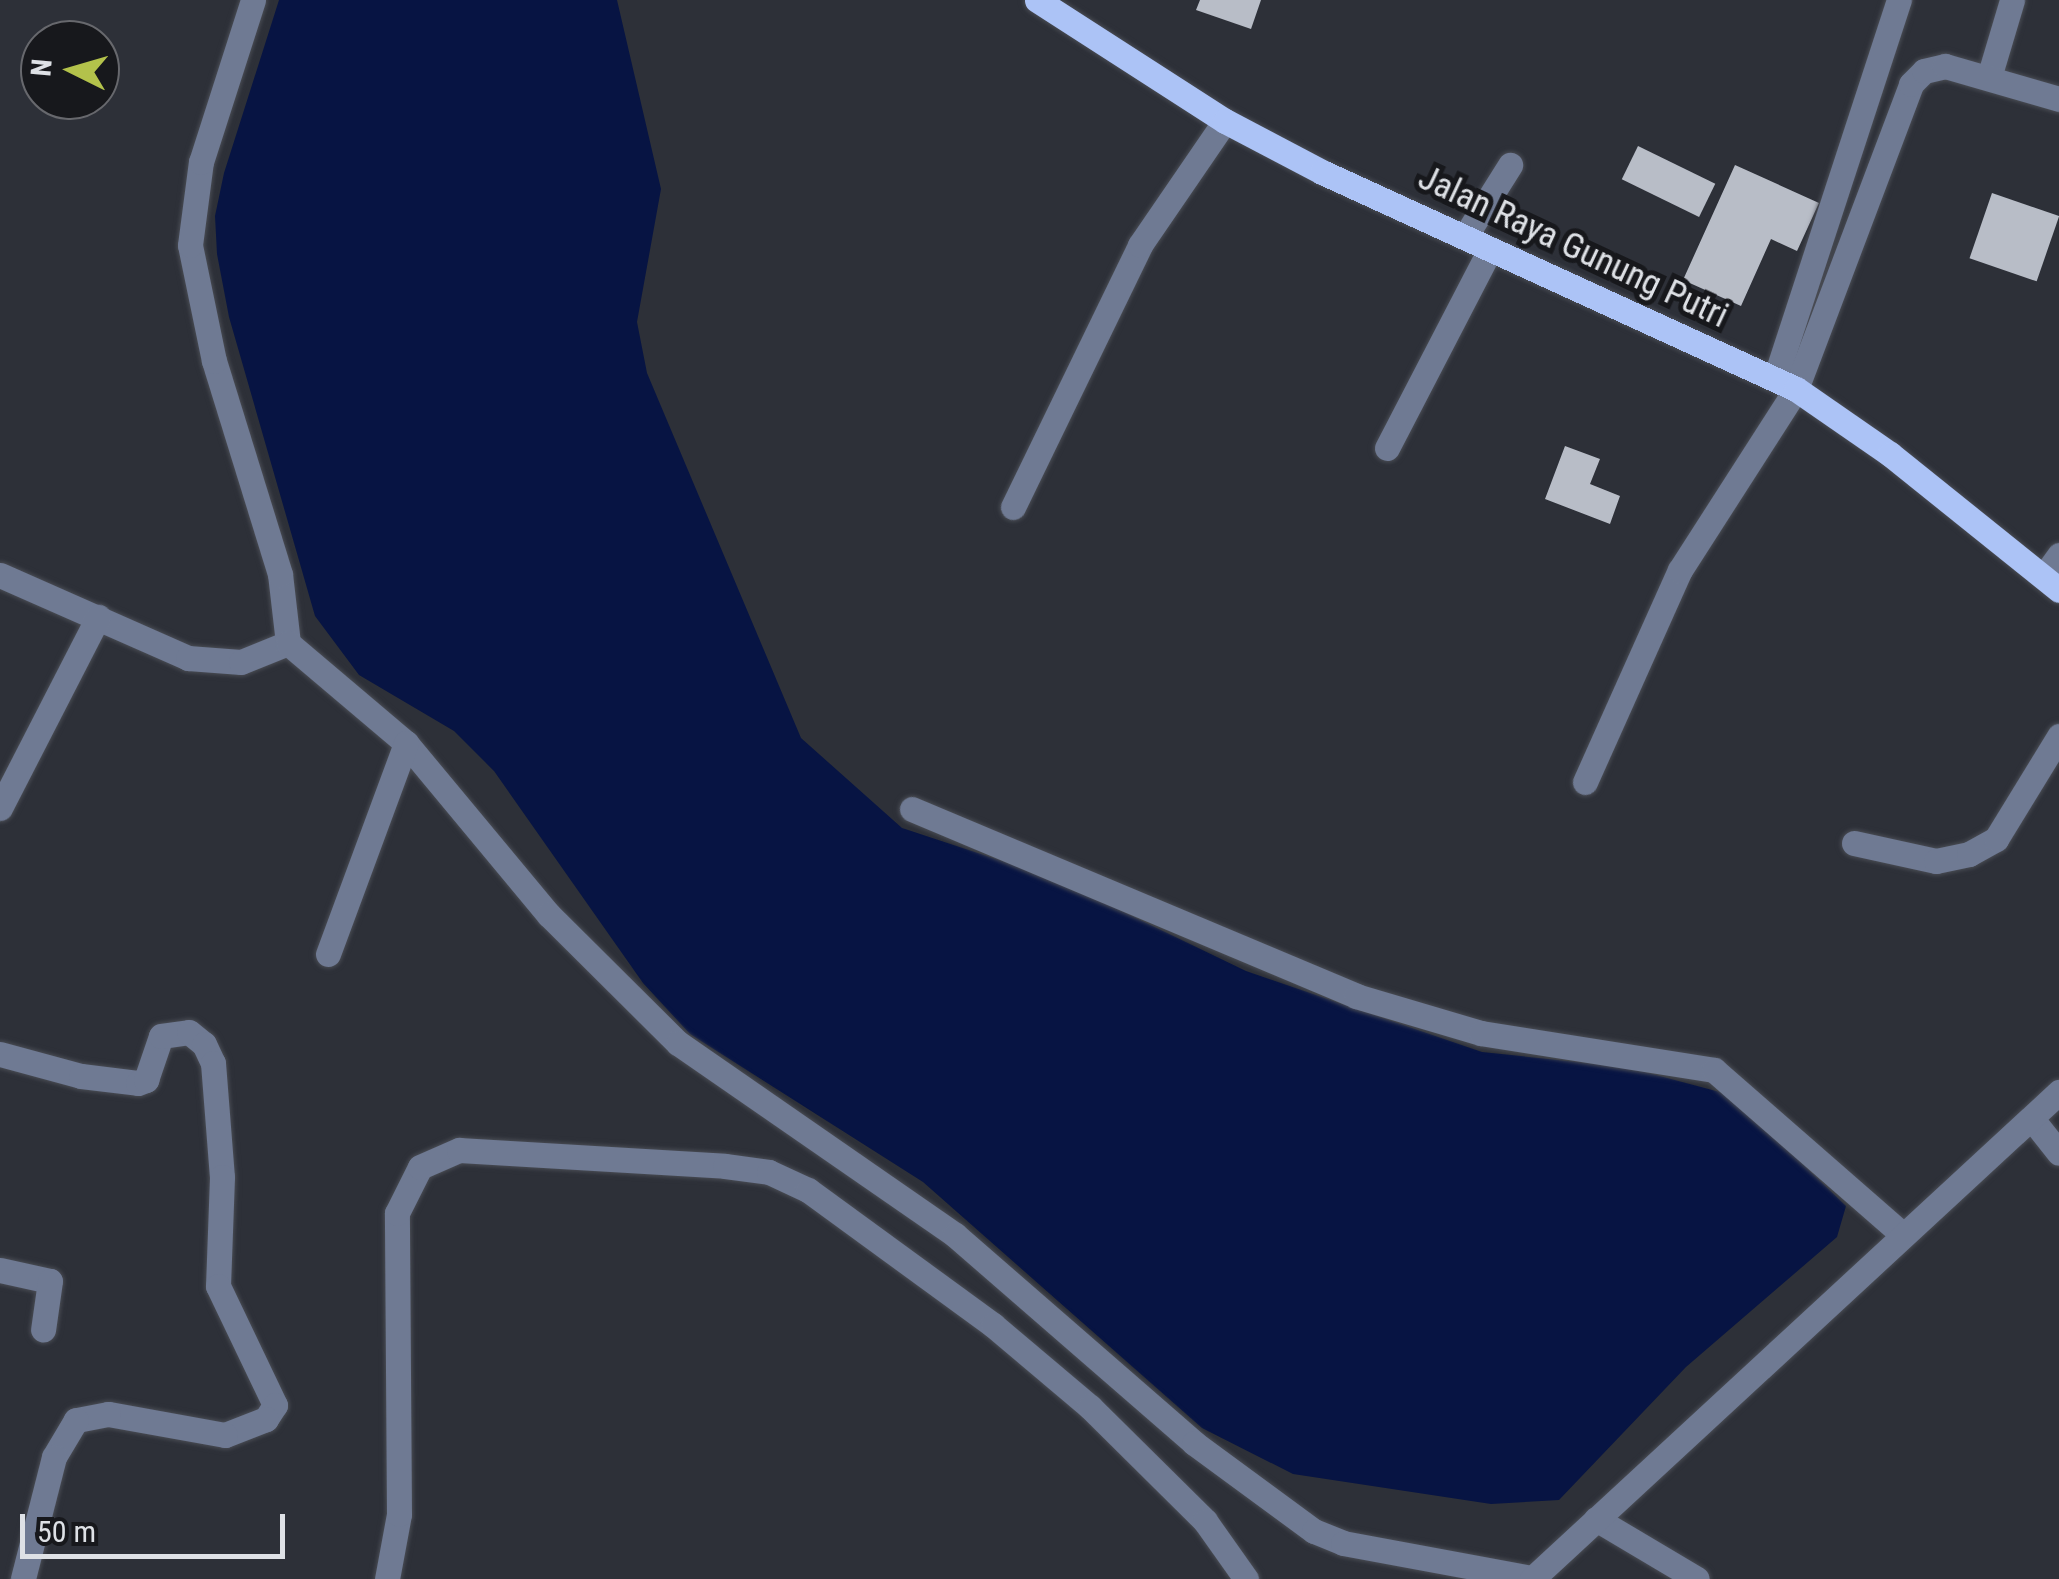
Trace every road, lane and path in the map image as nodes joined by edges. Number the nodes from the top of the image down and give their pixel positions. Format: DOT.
graph roads {
  1 [pos="253,0"];
  2 [pos="1037,0"];
  3 [pos="1899,0"];
  4 [pos="2012,0"];
  5 [pos="1990,74"];
  6 [pos="2059,98"];
  7 [pos="1225,121"];
  8 [pos="1510,164"];
  9 [pos="1466,235"];
  10 [pos="1490,249"];
  11 [pos="1785,384"];
  12 [pos="1387,448"];
  13 [pos="1013,508"];
  14 [pos="2054,574"];
  15 [pos="0,576"];
  16 [pos="98,617"];
  17 [pos="288,643"];
  18 [pos="2059,736"];
  19 [pos="406,743"];
  20 [pos="1585,782"];
  21 [pos="0,808"];
  22 [pos="912,808"];
  23 [pos="1854,843"];
  24 [pos="328,954"];
  25 [pos="0,1054"];
  26 [pos="2059,1092"];
  27 [pos="2032,1119"];
  28 [pos="2059,1153"];
  29 [pos="1900,1232"];
  30 [pos="0,1270"];
  31 [pos="42,1330"];
  32 [pos="1596,1518"];
  33 [pos="22,1579"];
  34 [pos="387,1579"];
  35 [pos="1246,1579"];
  36 [pos="1532,1579"];
  37 [pos="1697,1579"];
  1 -- 17 [label="street"];
  2 -- 7 [label="main road, Jalan Raya Gunung Putri"];
  3 -- 11 [label="street"];
  4 -- 5 [label="street"];
  5 -- 6 [label="street"];
  5 -- 11 [label="street"];
  7 -- 9 [label="main road, Jalan Raya Gunung Putri"];
  7 -- 13 [label="street"];
  8 -- 9 [label="street"];
  9 -- 10 [label="main road, Jalan Raya Gunung Putri"];
  10 -- 11 [label="main road, Jalan Raya Gunung Putri"];
  10 -- 12 [label="street"];
  11 -- 14 [label="main road, Jalan Raya Gunung Putri"];
  11 -- 20 [label="street"];
  15 -- 16 [label="street"];
  16 -- 17 [label="street"];
  16 -- 21 [label="street"];
  17 -- 19 [label="street"];
  18 -- 23 [label="street"];
  19 -- 24 [label="street"];
  19 -- 36 [label="street"];
  22 -- 29 [label="street"];
  25 -- 33 [label="street"];
  26 -- 27 [label="street"];
  27 -- 28 [label="street"];
  27 -- 29 [label="street"];
  29 -- 32 [label="street"];
  30 -- 31 [label="street"];
  32 -- 36 [label="street"];
  32 -- 37 [label="street"];
  34 -- 35 [label="street"];
}
